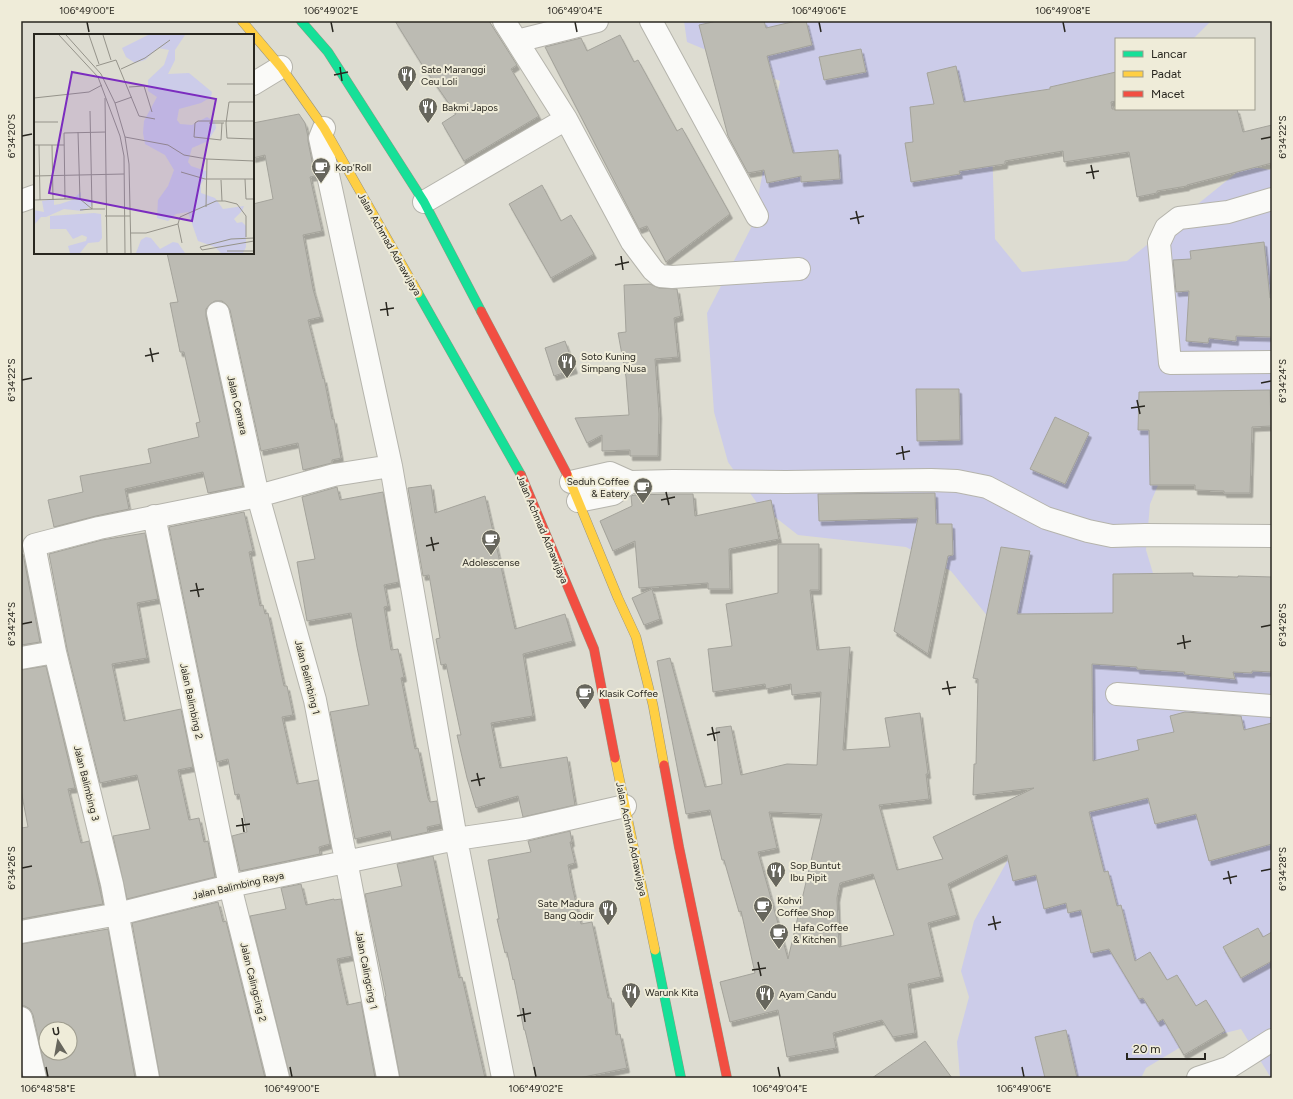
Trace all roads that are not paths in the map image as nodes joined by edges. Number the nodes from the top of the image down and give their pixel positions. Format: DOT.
graph roads {
  1 [pos="242,21"];
  2 [pos="301,21"];
  3 [pos="504,21"];
  4 [pos="597,21"];
  5 [pos="651,21"];
  6 [pos="253,34"];
  7 [pos="254,35"];
  8 [pos="517,41"];
  9 [pos="281,67"];
  10 [pos="254,83"];
  11 [pos="566,119"];
  12 [pos="324,128"];
  13 [pos="34,196"];
  14 [pos="1272,198"];
  15 [pos="21,201"];
  16 [pos="424,202"];
  17 [pos="1228,212"];
  18 [pos="1272,214"];
  19 [pos="757,216"];
  20 [pos="799,269"];
  21 [pos="218,313"];
  22 [pos="1272,362"];
  23 [pos="391,466"];
  24 [pos="575,491"];
  25 [pos="258,496"];
  26 [pos="154,516"];
  27 [pos="1272,536"];
  28 [pos="55,652"];
  29 [pos="21,658"];
  30 [pos="1117,694"];
  31 [pos="1272,706"];
  32 [pos="625,806"];
  33 [pos="456,839"];
  34 [pos="346,862"];
  35 [pos="230,886"];
  36 [pos="118,914"];
  37 [pos="21,932"];
  38 [pos="21,1018"];
  39 [pos="1272,1040"];
  40 [pos="34,1078"];
  41 [pos="148,1078"];
  42 [pos="278,1078"];
  43 [pos="388,1078"];
  44 [pos="503,1078"];
  45 [pos="681,1078"];
  46 [pos="727,1078"];
  47 [pos="1198,1078"];
  1 -- 6 [label="main road, Jalan Achmad Adnawijaya"];
  2 -- 16 [label="main road"];
  3 -- 8 [label="street"];
  4 -- 8 [label="street"];
  5 -- 19 [label="street"];
  7 -- 9 [label="main road, Jalan Achmad Adnawijaya"];
  8 -- 11 [label="street"];
  9 -- 10 [label="street"];
  9 -- 12 [label="main road, Jalan Achmad Adnawijaya"];
  11 -- 16 [label="street"];
  11 -- 20 [label="street"];
  12 -- 23 [label="street"];
  12 -- 32 [label="main road, Jalan Achmad Adnawijaya"];
  13 -- 15 [label="street"];
  14 -- 17 [label="street"];
  16 -- 24 [label="main road"];
  17 -- 18 [label="street"];
  17 -- 22 [label="street"];
  21 -- 25 [label="street, Jalan Cemara"];
  23 -- 25 [label="street"];
  23 -- 33 [label="street"];
  24 -- 27 [label="street"];
  24 -- 46 [label="main road"];
  25 -- 26 [label="street"];
  25 -- 34 [label="street, Jalan Belimbing 1"];
  26 -- 28 [label="street, Jalan Balimbing 3"];
  26 -- 35 [label="street, Jalan Balimbing 2"];
  28 -- 29 [label="street"];
  28 -- 36 [label="street, Jalan Balimbing 3"];
  30 -- 31 [label="street"];
  32 -- 33 [label="street, Jalan Balimbing Raya"];
  32 -- 45 [label="main road, Jalan Achmad Adnawijaya"];
  33 -- 34 [label="street, Jalan Balimbing Raya"];
  33 -- 44 [label="street"];
  34 -- 35 [label="street, Jalan Balimbing Raya"];
  34 -- 43 [label="street, Jalan Calingcing 1"];
  35 -- 36 [label="street, Jalan Balimbing Raya"];
  35 -- 42 [label="street, Jalan Calingcing 2"];
  36 -- 37 [label="street, Jalan Balimbing Raya"];
  36 -- 41 [label="street, Jalan Balimbing 3"];
  38 -- 40 [label="street"];
  39 -- 47 [label="street"];
}
